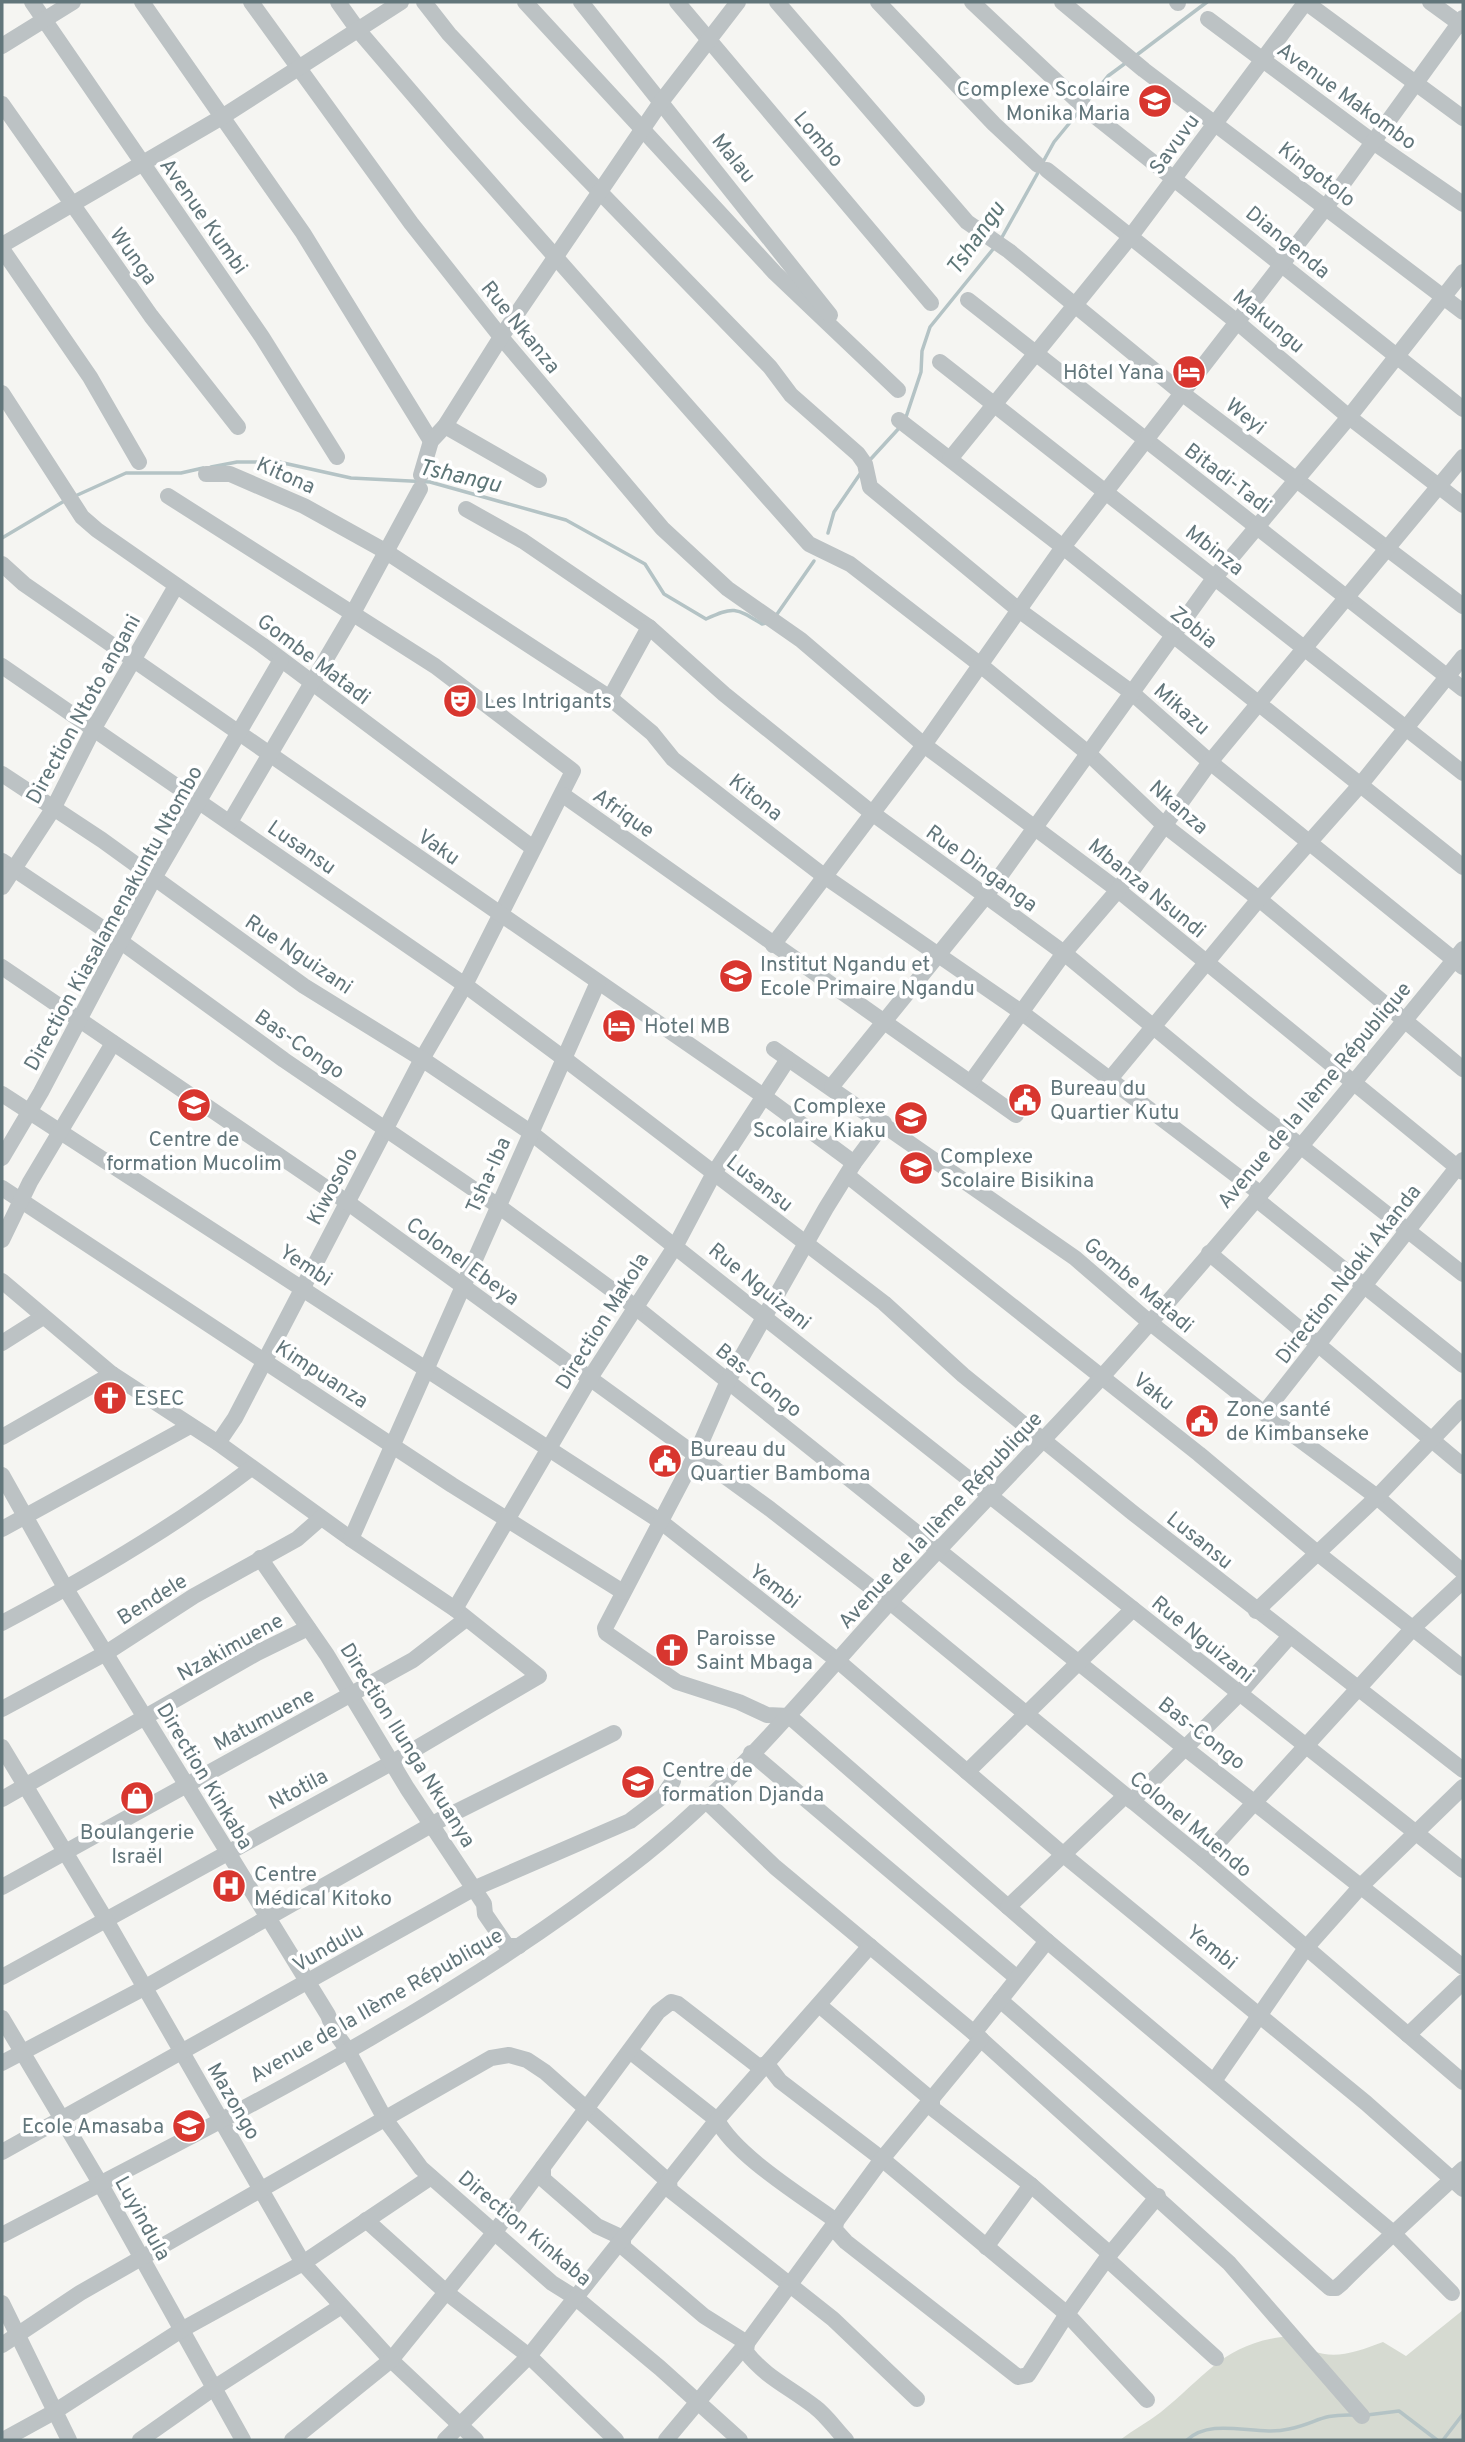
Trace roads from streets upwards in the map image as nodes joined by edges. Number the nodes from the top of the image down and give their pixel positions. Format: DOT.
graph roads {
  1 [pos="32,2"];
  2 [pos="74,2"];
  3 [pos="142,2"];
  4 [pos="251,2"];
  5 [pos="338,2"];
  6 [pos="401,2"];
  7 [pos="424,2"];
  8 [pos="525,2"];
  9 [pos="581,2"];
  10 [pos="677,2"];
  11 [pos="738,2"];
  12 [pos="777,2"];
  13 [pos="878,2"];
  14 [pos="972,2"];
  15 [pos="1062,2"];
  16 [pos="1430,2"];
  17 [pos="1208,19"];
  18 [pos="45,20"];
  19 [pos="1462,23"];
  20 [pos="358,30"];
  21 [pos="708,41"];
  22 [pos="2,46"];
  23 [pos="1262,61"];
  24 [pos="299,68"];
  25 [pos="1416,84"];
  26 [pos="662,102"];
  27 [pos="2,104"];
  28 [pos="222,117"];
  29 [pos="1463,118"];
  30 [pos="1216,122"];
  31 [pos="643,128"];
  32 [pos="1373,142"];
  33 [pos="142,165"];
  34 [pos="1175,178"];
  35 [pos="599,191"];
  36 [pos="1463,204"];
  37 [pos="71,205"];
  38 [pos="1326,207"];
  39 [pos="1131,236"];
  40 [pos="2,247"];
  41 [pos="556,256"];
  42 [pos="1283,264"];
  43 [pos="1463,272"];
  44 [pos="1444,297"];
  45 [pos="968,300"];
  46 [pos="931,303"];
  47 [pos="1073,305"];
  48 [pos="1463,312"];
  49 [pos="1237,322"];
  50 [pos="501,337"];
  51 [pos="850,342"];
  52 [pos="1034,354"];
  53 [pos="1397,356"];
  54 [pos="940,362"];
  55 [pos="898,390"];
  56 [pos="2,393"];
  57 [pos="1183,394"];
  58 [pos="994,405"];
  59 [pos="1463,409"];
  60 [pos="1349,417"];
  61 [pos="899,420"];
  62 [pos="444,426"];
  63 [pos="239,427"];
  64 [pos="431,441"];
  65 [pos="1145,442"];
  66 [pos="337,457"];
  67 [pos="1463,457"];
  68 [pos="950,459"];
  69 [pos="139,461"];
  70 [pos="206,474"];
  71 [pos="539,480"];
  72 [pos="1295,480"];
  73 [pos="1439,486"];
  74 [pos="1106,493"];
  75 [pos="168,496"];
  76 [pos="1463,505"];
  77 [pos="466,509"];
  78 [pos="1256,526"];
  79 [pos="1063,547"];
  80 [pos="1387,547"];
  81 [pos="385,551"];
  82 [pos="2,564"];
  83 [pos="1215,577"];
  84 [pos="176,586"];
  85 [pos="1347,595"];
  86 [pos="1463,606"];
  87 [pos="1020,611"];
  88 [pos="353,613"];
  89 [pos="649,627"];
  90 [pos="1173,636"];
  91 [pos="801,640"];
  92 [pos="1305,646"];
  93 [pos="1463,657"];
  94 [pos="136,660"];
  95 [pos="281,660"];
  96 [pos="978,663"];
  97 [pos="2,666"];
  98 [pos="1447,676"];
  99 [pos="310,682"];
  100 [pos="1463,689"];
  101 [pos="1130,692"];
  102 [pos="610,698"];
  103 [pos="1258,705"];
  104 [pos="1407,727"];
  105 [pos="94,728"];
  106 [pos="240,734"];
  107 [pos="923,745"];
  108 [pos="1089,754"];
  109 [pos="270,755"];
  110 [pos="1210,762"];
  111 [pos="1463,773"];
  112 [pos="2,774"];
  113 [pos="1361,784"];
  114 [pos="563,795"];
  115 [pos="200,801"];
  116 [pos="52,809"];
  117 [pos="872,813"];
  118 [pos="230,822"];
  119 [pos="1164,825"];
  120 [pos="1037,828"];
  121 [pos="1310,843"];
  122 [pos="533,848"];
  123 [pos="7,864"];
  124 [pos="1463,867"];
  125 [pos="824,876"];
  126 [pos="155,878"];
  127 [pos="2,887"];
  128 [pos="1118,890"];
  129 [pos="985,897"];
  130 [pos="1259,899"];
  131 [pos="499,914"];
  132 [pos="122,942"];
  133 [pos="773,945"];
  134 [pos="1064,954"];
  135 [pos="937,956"];
  136 [pos="1460,958"];
  137 [pos="1207,964"];
  138 [pos="2,967"];
  139 [pos="598,982"];
  140 [pos="465,985"];
  141 [pos="1021,1013"];
  142 [pos="80,1018"];
  143 [pos="883,1020"];
  144 [pos="1406,1021"];
  145 [pos="1155,1026"];
  146 [pos="113,1043"];
  147 [pos="774,1049"];
  148 [pos="422,1059"];
  149 [pos="788,1059"];
  150 [pos="566,1060"];
  151 [pos="1463,1069"];
  152 [pos="1110,1079"];
  153 [pos="971,1082"];
  154 [pos="1355,1082"];
  155 [pos="832,1086"];
  156 [pos="2,1094"];
  157 [pos="762,1096"];
  158 [pos="30,1113"];
  159 [pos="1016,1115"];
  160 [pos="884,1123"];
  161 [pos="387,1128"];
  162 [pos="60,1129"];
  163 [pos="530,1132"];
  164 [pos="1301,1146"];
  165 [pos="2,1158"];
  166 [pos="1461,1167"];
  167 [pos="851,1169"];
  168 [pos="713,1172"];
  169 [pos="2,1188"];
  170 [pos="1258,1196"];
  171 [pos="347,1202"];
  172 [pos="20,1203"];
  173 [pos="498,1205"];
  174 [pos="1410,1230"];
  175 [pos="2,1240"];
  176 [pos="804,1244"];
  177 [pos="676,1245"];
  178 [pos="1209,1253"];
  179 [pos="1463,1274"];
  180 [pos="2,1281"];
  181 [pos="1364,1287"];
  182 [pos="302,1288"];
  183 [pos="463,1288"];
  184 [pos="634,1306"];
  185 [pos="43,1317"];
  186 [pos="766,1318"];
  187 [pos="1149,1321"];
  188 [pos="2,1343"];
  189 [pos="1318,1344"];
  190 [pos="263,1360"];
  191 [pos="1463,1365"];
  192 [pos="428,1370"];
  193 [pos="112,1374"];
  194 [pos="1102,1376"];
  195 [pos="590,1378"];
  196 [pos="728,1381"];
  197 [pos="1463,1407"];
  198 [pos="1264,1413"];
  199 [pos="190,1426"];
  200 [pos="2,1437"];
  201 [pos="1044,1439"];
  202 [pos="1430,1439"];
  203 [pos="218,1443"];
  204 [pos="391,1444"];
  205 [pos="548,1448"];
  206 [pos="696,1454"];
  207 [pos="1463,1466"];
  208 [pos="250,1469"];
  209 [pos="2,1475"];
  210 [pos="988,1497"];
  211 [pos="1377,1497"];
  212 [pos="25,1515"];
  213 [pos="321,1518"];
  214 [pos="660,1521"];
  215 [pos="509,1522"];
  216 [pos="2,1529"];
  217 [pos="351,1539"];
  218 [pos="939,1551"];
  219 [pos="1316,1552"];
  220 [pos="260,1558"];
  221 [pos="1463,1572"];
  222 [pos="1463,1581"];
  223 [pos="66,1589"];
  224 [pos="623,1592"];
  225 [pos="890,1602"];
  226 [pos="1133,1609"];
  227 [pos="1256,1611"];
  228 [pos="461,1614"];
  229 [pos="2,1623"];
  230 [pos="1414,1627"];
  231 [pos="308,1628"];
  232 [pos="1290,1636"];
  233 [pos="106,1653"];
  234 [pos="838,1661"];
  235 [pos="1080,1662"];
  236 [pos="1463,1668"];
  237 [pos="1359,1687"];
  238 [pos="1239,1694"];
  239 [pos="352,1696"];
  240 [pos="2,1709"];
  241 [pos="1024,1715"];
  242 [pos="789,1716"];
  243 [pos="146,1718"];
  244 [pos="614,1733"];
  245 [pos="1307,1746"];
  246 [pos="2,1747"];
  247 [pos="1185,1748"];
  248 [pos="751,1753"];
  249 [pos="393,1762"];
  250 [pos="1463,1770"];
  251 [pos="967,1772"];
  252 [pos="673,1782"];
  253 [pos="186,1784"];
  254 [pos="26,1786"];
  255 [pos="1463,1787"];
  256 [pos="1128,1799"];
  257 [pos="2,1800"];
  258 [pos="701,1802"];
  259 [pos="1256,1802"];
  260 [pos="431,1825"];
  261 [pos="1415,1832"];
  262 [pos="64,1850"];
  263 [pos="226,1852"];
  264 [pos="1065,1856"];
  265 [pos="1203,1859"];
  266 [pos="1463,1870"];
  267 [pos="1362,1885"];
  268 [pos="2,1887"];
  269 [pos="472,1889"];
  270 [pos="1008,1906"];
  271 [pos="268,1918"];
  272 [pos="106,1920"];
  273 [pos="1047,1941"];
  274 [pos="519,1946"];
  275 [pos="870,1946"];
  276 [pos="1306,1948"];
  277 [pos="1463,1967"];
  278 [pos="2,1977"];
  279 [pos="1017,1979"];
  280 [pos="1463,1982"];
  281 [pos="308,1983"];
  282 [pos="144,1988"];
  283 [pos="1000,2000"];
  284 [pos="819,2005"];
  285 [pos="1259,2014"];
  286 [pos="2,2018"];
  287 [pos="1408,2035"];
  288 [pos="977,2036"];
  289 [pos="347,2049"];
  290 [pos="23,2052"];
  291 [pos="182,2052"];
  292 [pos="631,2052"];
  293 [pos="2,2063"];
  294 [pos="766,2064"];
  295 [pos="1214,2081"];
  296 [pos="1463,2082"];
  297 [pos="932,2100"];
  298 [pos="586,2112"];
  299 [pos="220,2119"];
  300 [pos="385,2119"];
  301 [pos="717,2120"];
  302 [pos="62,2121"];
  303 [pos="2,2152"];
  304 [pos="882,2159"];
  305 [pos="543,2167"];
  306 [pos="431,2176"];
  307 [pos="1459,2179"];
  308 [pos="669,2182"];
  309 [pos="100,2183"];
  310 [pos="1031,2185"];
  311 [pos="262,2192"];
  312 [pos="1158,2196"];
  313 [pos="366,2220"];
  314 [pos="836,2221"];
  315 [pos="1392,2232"];
  316 [pos="494,2233"];
  317 [pos="2,2235"];
  318 [pos="623,2238"];
  319 [pos="986,2248"];
  320 [pos="1109,2257"];
  321 [pos="141,2259"];
  322 [pos="303,2263"];
  323 [pos="790,2284"];
  324 [pos="1452,2292"];
  325 [pos="447,2293"];
  326 [pos="576,2298"];
  327 [pos="2,2303"];
  328 [pos="340,2307"];
  329 [pos="1068,2314"];
  330 [pos="183,2329"];
  331 [pos="18,2335"];
  332 [pos="747,2343"];
  333 [pos="2,2345"];
  334 [pos="529,2356"];
  335 [pos="1216,2358"];
  336 [pos="391,2360"];
  337 [pos="215,2388"];
  338 [pos="916,2399"];
  339 [pos="1147,2400"];
  340 [pos="697,2401"];
  341 [pos="54,2412"];
  342 [pos="1362,2416"];
  343 [pos="462,2426"];
  344 [pos="3,2440"];
  345 [pos="69,2440"];
  346 [pos="140,2440"];
  347 [pos="243,2440"];
  348 [pos="292,2440"];
  349 [pos="445,2440"];
  350 [pos="476,2440"];
  351 [pos="616,2440"];
  352 [pos="666,2440"];
  353 [pos="740,2440"];
  354 [pos="846,2440"];
  1 -- 18 [label="street, Avenue Kumbi"];
  2 -- 18 [label="street"];
  3 -- 28 [label="street"];
  4 -- 24 [label="street, Rue Nkanza"];
  5 -- 20 [label="street, Nkanza"];
  6 -- 20 [label="street"];
  7 -- 35 [label="street"];
  8 -- 31 [label="street"];
  9 -- 26 [label="street, Malau"];
  10 -- 21 [label="street, Lombo"];
  11 -- 21 [label="street"];
  12 -- 47 [label="street, Weyi"];
  13 -- 39 [label="street, Makungu"];
  14 -- 34 [label="street, Diangenda"];
  15 -- 30 [label="street, Kingotolo"];
  16 -- 19 [label="street"];
  17 -- 23 [label="street, Avenue Makombo"];
  18 -- 22 [label="street"];
  18 -- 33 [label="street, Avenue Kumbi"];
  19 -- 25 [label="street"];
  20 -- 24 [label="street"];
  20 -- 41 [label="street, Nkanza"];
  21 -- 26 [label="street"];
  21 -- 46 [label="street, Lombo"];
  23 -- 25 [label="street, Savuvu"];
  23 -- 30 [label="street, Savuvu"];
  23 -- 32 [label="street, Avenue Makombo"];
  24 -- 28 [label="street"];
  24 -- 50 [label="street, Rue Nkanza"];
  25 -- 29 [label="street, Savuvu"];
  25 -- 32 [label="street"];
  26 -- 31 [label="street"];
  26 -- 51 [label="street, Malau"];
  27 -- 37 [label="street, Wunga"];
  28 -- 33 [label="street"];
  28 -- 64 [label="street"];
  30 -- 34 [label="street, Savuvu"];
  30 -- 38 [label="street, Kingotolo"];
  31 -- 35 [label="street"];
  31 -- 51 [label="street"];
  32 -- 36 [label="street, Avenue Makombo"];
  32 -- 38 [label="street"];
  33 -- 37 [label="street"];
  33 -- 66 [label="street, Avenue Kumbi"];
  34 -- 39 [label="street, Savuvu"];
  34 -- 42 [label="street, Diangenda"];
  35 -- 41 [label="street"];
  35 -- 87 [label="street, Mikazu"];
  37 -- 40 [label="street"];
  37 -- 63 [label="street, Wunga"];
  38 -- 42 [label="street"];
  38 -- 44 [label="street, Kingotolo"];
  39 -- 47 [label="street, Savuvu"];
  39 -- 49 [label="street, Makungu"];
  40 -- 69 [label="street"];
  41 -- 50 [label="street"];
  41 -- 96 [label="street, Nkanza"];
  42 -- 49 [label="street"];
  42 -- 53 [label="street, Diangenda"];
  43 -- 44 [label="street"];
  44 -- 48 [label="street, Kingotolo"];
  44 -- 53 [label="street"];
  45 -- 52 [label="street, Bitadi-Tadi"];
  47 -- 52 [label="street, Savuvu"];
  47 -- 57 [label="street, Weyi"];
  49 -- 57 [label="street"];
  49 -- 60 [label="street, Makungu"];
  50 -- 62 [label="street"];
  50 -- 91 [label="street, Rue Nkanza"];
  51 -- 55 [label="street"];
  52 -- 58 [label="street, Savuvu"];
  52 -- 65 [label="street, Bitadi-Tadi"];
  53 -- 59 [label="street, Diangenda"];
  53 -- 60 [label="street"];
  54 -- 58 [label="street, Mbinza"];
  56 -- 84 [label="street, Gombe Matadi"];
  57 -- 65 [label="street"];
  57 -- 72 [label="street, Weyi"];
  58 -- 68 [label="street, Savuvu"];
  58 -- 74 [label="street, Mbinza"];
  60 -- 72 [label="street"];
  60 -- 73 [label="street, Makungu"];
  61 -- 68 [label="street, Zobia"];
  62 -- 64 [label="street"];
  62 -- 71 [label="street"];
  64 -- 81 [label="street"];
  65 -- 74 [label="street"];
  65 -- 78 [label="street, Bitadi-Tadi"];
  67 -- 73 [label="street"];
  68 -- 79 [label="street, Zobia"];
  70 -- 81 [label="street, Kitona"];
  72 -- 78 [label="street"];
  72 -- 80 [label="street, Weyi"];
  73 -- 76 [label="street, Makungu"];
  73 -- 80 [label="street"];
  74 -- 79 [label="street"];
  74 -- 83 [label="street, Mbinza"];
  75 -- 88 [label="street, Afrique"];
  77 -- 89 [label="street, Rue Dinganga"];
  78 -- 83 [label="street"];
  78 -- 85 [label="street, Bitadi-Tadi"];
  79 -- 87 [label="street"];
  79 -- 90 [label="street, Zobia"];
  80 -- 85 [label="street"];
  80 -- 86 [label="street, Weyi"];
  81 -- 88 [label="street"];
  81 -- 102 [label="street, Kitona"];
  82 -- 94 [label="street, Vaku"];
  83 -- 90 [label="street"];
  83 -- 92 [label="street, Mbinza"];
  84 -- 94 [label="street, Direction Ntoto angani"];
  84 -- 95 [label="street, Gombe Matadi"];
  85 -- 92 [label="street"];
  85 -- 98 [label="street, Bitadi-Tadi"];
  87 -- 96 [label="street"];
  87 -- 101 [label="street, Mikazu"];
  88 -- 99 [label="street"];
  88 -- 114 [label="street, Afrique"];
  89 -- 102 [label="street"];
  89 -- 117 [label="street, Rue Dinganga"];
  90 -- 101 [label="street"];
  90 -- 103 [label="street, Zobia"];
  91 -- 107 [label="street, Mbanza Nsundi"];
  92 -- 103 [label="street"];
  92 -- 104 [label="street, Mbinza"];
  93 -- 98 [label="street"];
  94 -- 105 [label="street, Direction Ntoto angani"];
  94 -- 106 [label="street, Vaku"];
  95 -- 99 [label="street, Gombe Matadi"];
  95 -- 106 [label="street, Direction Kiasalamenakuntu Ntombo"];
  96 -- 107 [label="street"];
  96 -- 108 [label="street, Nkanza"];
  97 -- 105 [label="street, Lusansu"];
  98 -- 100 [label="street, Bitadi-Tadi"];
  98 -- 104 [label="street"];
  99 -- 109 [label="street"];
  99 -- 122 [label="street, Gombe Matadi"];
  101 -- 108 [label="street"];
  101 -- 110 [label="street, Mikazu"];
  102 -- 125 [label="street, Kitona"];
  103 -- 110 [label="street"];
  103 -- 113 [label="street, Zobia"];
  104 -- 111 [label="street, Mbinza"];
  104 -- 113 [label="street"];
  105 -- 115 [label="street, Lusansu"];
  105 -- 116 [label="street, Direction Ntoto angani"];
  106 -- 109 [label="street, Vaku"];
  106 -- 115 [label="street, Direction Kiasalamenakuntu Ntombo"];
  107 -- 117 [label="street"];
  107 -- 120 [label="street, Mbanza Nsundi"];
  108 -- 119 [label="street, Nkanza"];
  108 -- 120 [label="street"];
  109 -- 118 [label="street"];
  109 -- 131 [label="street, Vaku"];
  110 -- 119 [label="street"];
  110 -- 121 [label="street, Mikazu"];
  112 -- 116 [label="street, Rue Nguizani"];
  113 -- 121 [label="street"];
  113 -- 124 [label="street, Zobia"];
  114 -- 122 [label="street, Kiwosolo"];
  114 -- 133 [label="street, Afrique"];
  115 -- 118 [label="street, Lusansu"];
  115 -- 126 [label="street, Direction Kiasalamenakuntu Ntombo"];
  116 -- 123 [label="street, Direction Ntoto angani"];
  116 -- 126 [label="street, Rue Nguizani"];
  117 -- 125 [label="street"];
  117 -- 129 [label="street, Rue Dinganga"];
  118 -- 140 [label="street, Lusansu"];
  119 -- 128 [label="street"];
  119 -- 130 [label="street, Nkanza"];
  120 -- 128 [label="street, Mbanza Nsundi"];
  120 -- 129 [label="street"];
  121 -- 130 [label="street"];
  121 -- 136 [label="street, Mikazu"];
  122 -- 131 [label="street, Kiwosolo"];
  123 -- 127 [label="street, Direction Ntoto angani"];
  123 -- 132 [label="street, Bas-Congo"];
  125 -- 133 [label="street"];
  125 -- 135 [label="street, Kitona"];
  126 -- 132 [label="street, Direction Kiasalamenakuntu Ntombo"];
  126 -- 148 [label="street, Rue Nguizani"];
  128 -- 134 [label="street"];
  128 -- 137 [label="street, Mbanza Nsundi"];
  129 -- 134 [label="street, Rue Dinganga"];
  129 -- 135 [label="street"];
  130 -- 137 [label="street"];
  130 -- 144 [label="street, Nkanza"];
  131 -- 139 [label="street, Vaku"];
  131 -- 140 [label="street, Kiwosolo"];
  132 -- 142 [label="street, Direction Kiasalamenakuntu Ntombo"];
  132 -- 161 [label="street, Bas-Congo"];
  133 -- 143 [label="street, Afrique"];
  134 -- 141 [label="street"];
  134 -- 145 [label="street, Rue Dinganga"];
  135 -- 141 [label="street, Kitona"];
  135 -- 143 [label="street"];
  136 -- 144 [label="street, Avenue de la IIème République"];
  137 -- 145 [label="street"];
  137 -- 154 [label="street, Mbanza Nsundi"];
  138 -- 142 [label="street, Colonel Ebeya"];
  139 -- 150 [label="street, Tsha-Iba"];
  139 -- 157 [label="street, Vaku"];
  140 -- 148 [label="street, Kiwosolo"];
  140 -- 150 [label="street, Lusansu"];
  141 -- 152 [label="street, Kitona"];
  141 -- 153 [label="street"];
  142 -- 146 [label="street, Colonel Ebeya"];
  142 -- 158 [label="street, Direction Kiasalamenakuntu Ntombo"];
  143 -- 153 [label="street, Afrique"];
  143 -- 155 [label="street"];
  144 -- 151 [label="street, Nkanza"];
  144 -- 154 [label="street, Avenue de la IIème République"];
  145 -- 152 [label="street"];
  145 -- 164 [label="street, Rue Dinganga"];
  146 -- 162 [label="street"];
  146 -- 171 [label="street, Colonel Ebeya"];
  147 -- 149 [label="street, Gombe Matadi"];
  148 -- 161 [label="street, Kiwosolo"];
  148 -- 163 [label="street, Rue Nguizani"];
  149 -- 155 [label="street, Gombe Matadi"];
  149 -- 157 [label="street, Direction Makola"];
  150 -- 163 [label="street, Tsha-Iba"];
  150 -- 168 [label="street, Lusansu"];
  152 -- 170 [label="street, Kitona"];
  153 -- 159 [label="street, Afrique"];
  154 -- 164 [label="street, Avenue de la IIème République"];
  154 -- 166 [label="street, Mbanza Nsundi"];
  155 -- 160 [label="street, Gombe Matadi"];
  156 -- 158 [label="street, Yembi"];
  157 -- 167 [label="street, Vaku"];
  157 -- 168 [label="street, Direction Makola"];
  158 -- 162 [label="street, Yembi"];
  158 -- 165 [label="street, Direction Kiasalamenakuntu Ntombo"];
  160 -- 167 [label="street"];
  160 -- 187 [label="street, Gombe Matadi"];
  161 -- 171 [label="street, Kiwosolo"];
  161 -- 173 [label="street, Bas-Congo"];
  162 -- 172 [label="street"];
  162 -- 182 [label="street, Yembi"];
  163 -- 173 [label="street, Tsha-Iba"];
  163 -- 177 [label="street, Rue Nguizani"];
  164 -- 170 [label="street, Avenue de la IIème République"];
  164 -- 174 [label="street, Rue Dinganga"];
  166 -- 174 [label="street, Direction Ndoki Akanda"];
  167 -- 176 [label="street"];
  167 -- 194 [label="street, Vaku"];
  168 -- 176 [label="street, Lusansu"];
  168 -- 177 [label="street, Direction Makola"];
  169 -- 172 [label="street, Kimpuanza"];
  170 -- 178 [label="street, Avenue de la IIème République"];
  170 -- 181 [label="street, Kitona"];
  171 -- 182 [label="street, Kiwosolo"];
  171 -- 183 [label="street, Colonel Ebeya"];
  172 -- 175 [label="street"];
  172 -- 190 [label="street, Kimpuanza"];
  173 -- 183 [label="street, Tsha-Iba"];
  173 -- 184 [label="street, Bas-Congo"];
  174 -- 179 [label="street, Rue Dinganga"];
  174 -- 181 [label="street, Direction Ndoki Akanda"];
  176 -- 186 [label="street"];
  176 -- 201 [label="street, Lusansu"];
  177 -- 184 [label="street, Direction Makola"];
  177 -- 186 [label="street, Rue Nguizani"];
  178 -- 187 [label="street, Avenue de la IIème République"];
  178 -- 189 [label="street"];
  180 -- 185 [label="street"];
  181 -- 189 [label="street, Direction Ndoki Akanda"];
  181 -- 191 [label="street, Kitona"];
  182 -- 190 [label="street, Kiwosolo"];
  182 -- 192 [label="street, Yembi"];
  183 -- 192 [label="street, Tsha-Iba"];
  183 -- 195 [label="street, Colonel Ebeya"];
  184 -- 195 [label="street, Direction Makola"];
  184 -- 196 [label="street, Bas-Congo"];
  185 -- 188 [label="street"];
  185 -- 193 [label="street"];
  186 -- 196 [label="street"];
  186 -- 210 [label="street, Rue Nguizani"];
  187 -- 194 [label="street, Avenue de la IIème République"];
  187 -- 198 [label="street, Gombe Matadi"];
  189 -- 198 [label="street, Direction Ndoki Akanda"];
  189 -- 202 [label="street"];
  190 -- 203 [label="street, Kiwosolo"];
  190 -- 204 [label="street, Kimpuanza"];
  192 -- 204 [label="street, Tsha-Iba"];
  192 -- 205 [label="street, Yembi"];
  193 -- 199 [label="street"];
  193 -- 200 [label="street"];
  194 -- 201 [label="street, Avenue de la IIème République"];
  194 -- 219 [label="street, Vaku"];
  195 -- 205 [label="street, Direction Makola"];
  195 -- 206 [label="street, Colonel Ebeya"];
  196 -- 206 [label="street"];
  196 -- 218 [label="street, Bas-Congo"];
  197 -- 202 [label="street"];
  198 -- 211 [label="street, Gombe Matadi"];
  199 -- 203 [label="street"];
  199 -- 212 [label="street"];
  201 -- 210 [label="street, Avenue de la IIème République"];
  201 -- 227 [label="street, Lusansu"];
  202 -- 207 [label="street"];
  202 -- 211 [label="street"];
  203 -- 208 [label="street"];
  204 -- 215 [label="street, Kimpuanza"];
  204 -- 217 [label="street, Tsha-Iba"];
  205 -- 214 [label="street, Yembi"];
  205 -- 215 [label="street, Direction Makola"];
  206 -- 214 [label="street"];
  206 -- 225 [label="street, Colonel Ebeya"];
  208 -- 213 [label="street"];
  208 -- 223 [label="street"];
  209 -- 212 [label="street, Direction Kinkaba"];
  210 -- 218 [label="street, Avenue de la IIème République"];
  210 -- 226 [label="street, Rue Nguizani"];
  211 -- 219 [label="street"];
  211 -- 221 [label="street, Gombe Matadi"];
  212 -- 216 [label="street"];
  212 -- 223 [label="street, Direction Kinkaba"];
  213 -- 217 [label="street"];
  213 -- 220 [label="street, Bendele"];
  214 -- 224 [label="street"];
  214 -- 234 [label="street, Yembi"];
  215 -- 224 [label="street, Kimpuanza"];
  215 -- 228 [label="street, Direction Makola"];
  217 -- 228 [label="street"];
  218 -- 225 [label="street, Avenue de la IIème République"];
  218 -- 235 [label="street, Bas-Congo"];
  219 -- 227 [label="street"];
  219 -- 230 [label="street, Vaku"];
  220 -- 231 [label="street, Direction Ilunga Nkuanya"];
  220 -- 233 [label="street, Bendele"];
  222 -- 230 [label="street"];
  223 -- 229 [label="street"];
  223 -- 233 [label="street, Direction Kinkaba"];
  224 -- 242 [label="street"];
  225 -- 234 [label="street, Avenue de la IIème République"];
  225 -- 241 [label="street, Colonel Muendo"];
  226 -- 235 [label="street"];
  226 -- 238 [label="street, Rue Nguizani"];
  227 -- 232 [label="street, Lusansu"];
  228 -- 239 [label="street, Matumuene"];
  228 -- 249 [label="street, Ntotila"];
  230 -- 236 [label="street, Vaku"];
  230 -- 237 [label="street"];
  231 -- 239 [label="street, Direction Ilunga Nkuanya"];
  231 -- 243 [label="street, Nzakimuene"];
  232 -- 237 [label="street, Lusansu"];
  232 -- 238 [label="street"];
  233 -- 240 [label="street, Bendele"];
  233 -- 243 [label="street, Direction Kinkaba"];
  234 -- 242 [label="street, Avenue de la IIème République"];
  234 -- 251 [label="street, Yembi"];
  235 -- 241 [label="street"];
  235 -- 247 [label="street, Bas-Congo"];
  237 -- 245 [label="street"];
  237 -- 250 [label="street, Lusansu"];
  238 -- 245 [label="street, Rue Nguizani"];
  238 -- 247 [label="street"];
  239 -- 249 [label="street, Direction Ilunga Nkuanya"];
  239 -- 253 [label="street, Matumuene"];
  241 -- 251 [label="street"];
  241 -- 256 [label="street, Colonel Muendo"];
  242 -- 248 [label="street, Avenue de la IIème République"];
  242 -- 270 [label="street"];
  243 -- 253 [label="street, Direction Kinkaba"];
  243 -- 254 [label="street, Nzakimuene"];
  244 -- 260 [label="street"];
  245 -- 259 [label="street"];
  245 -- 261 [label="street, Rue Nguizani"];
  246 -- 254 [label="street, Mazongo"];
  247 -- 256 [label="street"];
  247 -- 259 [label="street, Bas-Congo"];
  248 -- 258 [label="street, Avenue de la IIème République"];
  248 -- 279 [label="street"];
  249 -- 260 [label="street, Direction Ilunga Nkuanya"];
  249 -- 263 [label="street, Ntotila"];
  251 -- 264 [label="street, Yembi"];
  252 -- 269 [label="street, Vundulu"];
  253 -- 262 [label="street, Matumuene"];
  253 -- 263 [label="street, Direction Kinkaba"];
  254 -- 257 [label="street, Nzakimuene"];
  254 -- 262 [label="street, Mazongo"];
  255 -- 261 [label="street"];
  256 -- 264 [label="street"];
  256 -- 265 [label="street, Colonel Muendo"];
  258 -- 274 [label="street, Avenue de la IIème République"];
  258 -- 275 [label="street"];
  259 -- 265 [label="street"];
  259 -- 267 [label="street, Bas-Congo"];
  260 -- 269 [label="street, Direction Ilunga Nkuanya"];
  260 -- 271 [label="street"];
  261 -- 266 [label="street, Rue Nguizani"];
  261 -- 267 [label="street"];
  262 -- 268 [label="street, Matumuene"];
  262 -- 272 [label="street, Mazongo"];
  263 -- 271 [label="street, Direction Kinkaba"];
  263 -- 272 [label="street, Ntotila"];
  264 -- 270 [label="street"];
  264 -- 285 [label="street, Yembi"];
  265 -- 276 [label="street, Colonel Muendo"];
  267 -- 276 [label="street"];
  267 -- 277 [label="street, Bas-Congo"];
  269 -- 274 [label="street, Direction Ilunga Nkuanya"];
  269 -- 281 [label="street, Vundulu"];
  270 -- 273 [label="street"];
  271 -- 281 [label="street, Direction Kinkaba"];
  271 -- 282 [label="street"];
  272 -- 278 [label="street, Ntotila"];
  272 -- 282 [label="street, Mazongo"];
  273 -- 279 [label="street"];
  273 -- 295 [label="street"];
  274 -- 289 [label="street, Avenue de la IIème République"];
  275 -- 284 [label="street"];
  275 -- 288 [label="street"];
  276 -- 285 [label="street"];
  276 -- 287 [label="street, Colonel Muendo"];
  279 -- 283 [label="street"];
  280 -- 287 [label="street"];
  281 -- 289 [label="street, Direction Kinkaba"];
  281 -- 291 [label="street, Vundulu"];
  282 -- 290 [label="street"];
  282 -- 291 [label="street, Mazongo"];
  283 -- 288 [label="street"];
  283 -- 315 [label="street"];
  284 -- 294 [label="street"];
  284 -- 297 [label="street"];
  285 -- 295 [label="street"];
  285 -- 307 [label="street, Yembi"];
  286 -- 290 [label="street, Luyindula"];
  287 -- 296 [label="street, Colonel Muendo"];
  288 -- 297 [label="street"];
  288 -- 312 [label="street"];
  289 -- 299 [label="street, Avenue de la IIème République"];
  289 -- 300 [label="street, Direction Kinkaba"];
  290 -- 293 [label="street"];
  290 -- 302 [label="street, Luyindula"];
  291 -- 299 [label="street, Mazongo"];
  291 -- 302 [label="street, Vundulu"];
  292 -- 294 [label="street"];
  292 -- 298 [label="street"];
  292 -- 301 [label="street"];
  294 -- 301 [label="street"];
  294 -- 304 [label="street"];
  295 -- 315 [label="street"];
  297 -- 304 [label="street"];
  297 -- 310 [label="street"];
  298 -- 300 [label="street"];
  298 -- 305 [label="street"];
  298 -- 308 [label="street"];
  299 -- 309 [label="street, Avenue de la IIème République"];
  299 -- 311 [label="street, Mazongo"];
  300 -- 306 [label="street, Direction Kinkaba"];
  300 -- 311 [label="street"];
  301 -- 308 [label="street"];
  301 -- 314 [label="street"];
  302 -- 303 [label="street, Vundulu"];
  302 -- 309 [label="street, Luyindula"];
  304 -- 314 [label="street"];
  304 -- 319 [label="street"];
  305 -- 316 [label="street"];
  305 -- 318 [label="street"];
  306 -- 313 [label="street"];
  306 -- 316 [label="street, Direction Kinkaba"];
  307 -- 315 [label="street"];
  308 -- 318 [label="street"];
  308 -- 323 [label="street"];
  309 -- 317 [label="street, Avenue de la IIème République"];
  309 -- 321 [label="street, Luyindula"];
  310 -- 319 [label="street"];
  310 -- 320 [label="street"];
  311 -- 321 [label="street"];
  311 -- 322 [label="street, Mazongo"];
  312 -- 320 [label="street"];
  312 -- 342 [label="street"];
  313 -- 322 [label="street"];
  313 -- 325 [label="street"];
  314 -- 323 [label="street"];
  314 -- 329 [label="street"];
  315 -- 324 [label="street"];
  316 -- 325 [label="street"];
  316 -- 326 [label="street, Direction Kinkaba"];
  318 -- 326 [label="street"];
  318 -- 332 [label="street"];
  319 -- 329 [label="street"];
  320 -- 329 [label="street"];
  320 -- 335 [label="street"];
  321 -- 330 [label="street, Luyindula"];
  321 -- 331 [label="street"];
  322 -- 328 [label="street, Mazongo"];
  322 -- 330 [label="street"];
  323 -- 332 [label="street"];
  323 -- 338 [label="street"];
  325 -- 334 [label="street"];
  325 -- 336 [label="street"];
  326 -- 334 [label="street"];
  326 -- 340 [label="street, Direction Kinkaba"];
  327 -- 331 [label="street"];
  328 -- 336 [label="street, Mazongo"];
  328 -- 337 [label="street"];
  329 -- 339 [label="street"];
  330 -- 337 [label="street, Luyindula"];
  330 -- 341 [label="street"];
  331 -- 333 [label="street"];
  331 -- 341 [label="street"];
  332 -- 340 [label="street"];
  332 -- 354 [label="street"];
  334 -- 343 [label="street"];
  334 -- 351 [label="street"];
  336 -- 343 [label="street, Mazongo"];
  336 -- 348 [label="street"];
  337 -- 346 [label="street"];
  337 -- 347 [label="street, Luyindula"];
  340 -- 352 [label="street"];
  340 -- 353 [label="street, Direction Kinkaba"];
  341 -- 344 [label="street"];
  341 -- 345 [label="street"];
  343 -- 349 [label="street"];
  343 -- 350 [label="street, Mazongo"];
}
